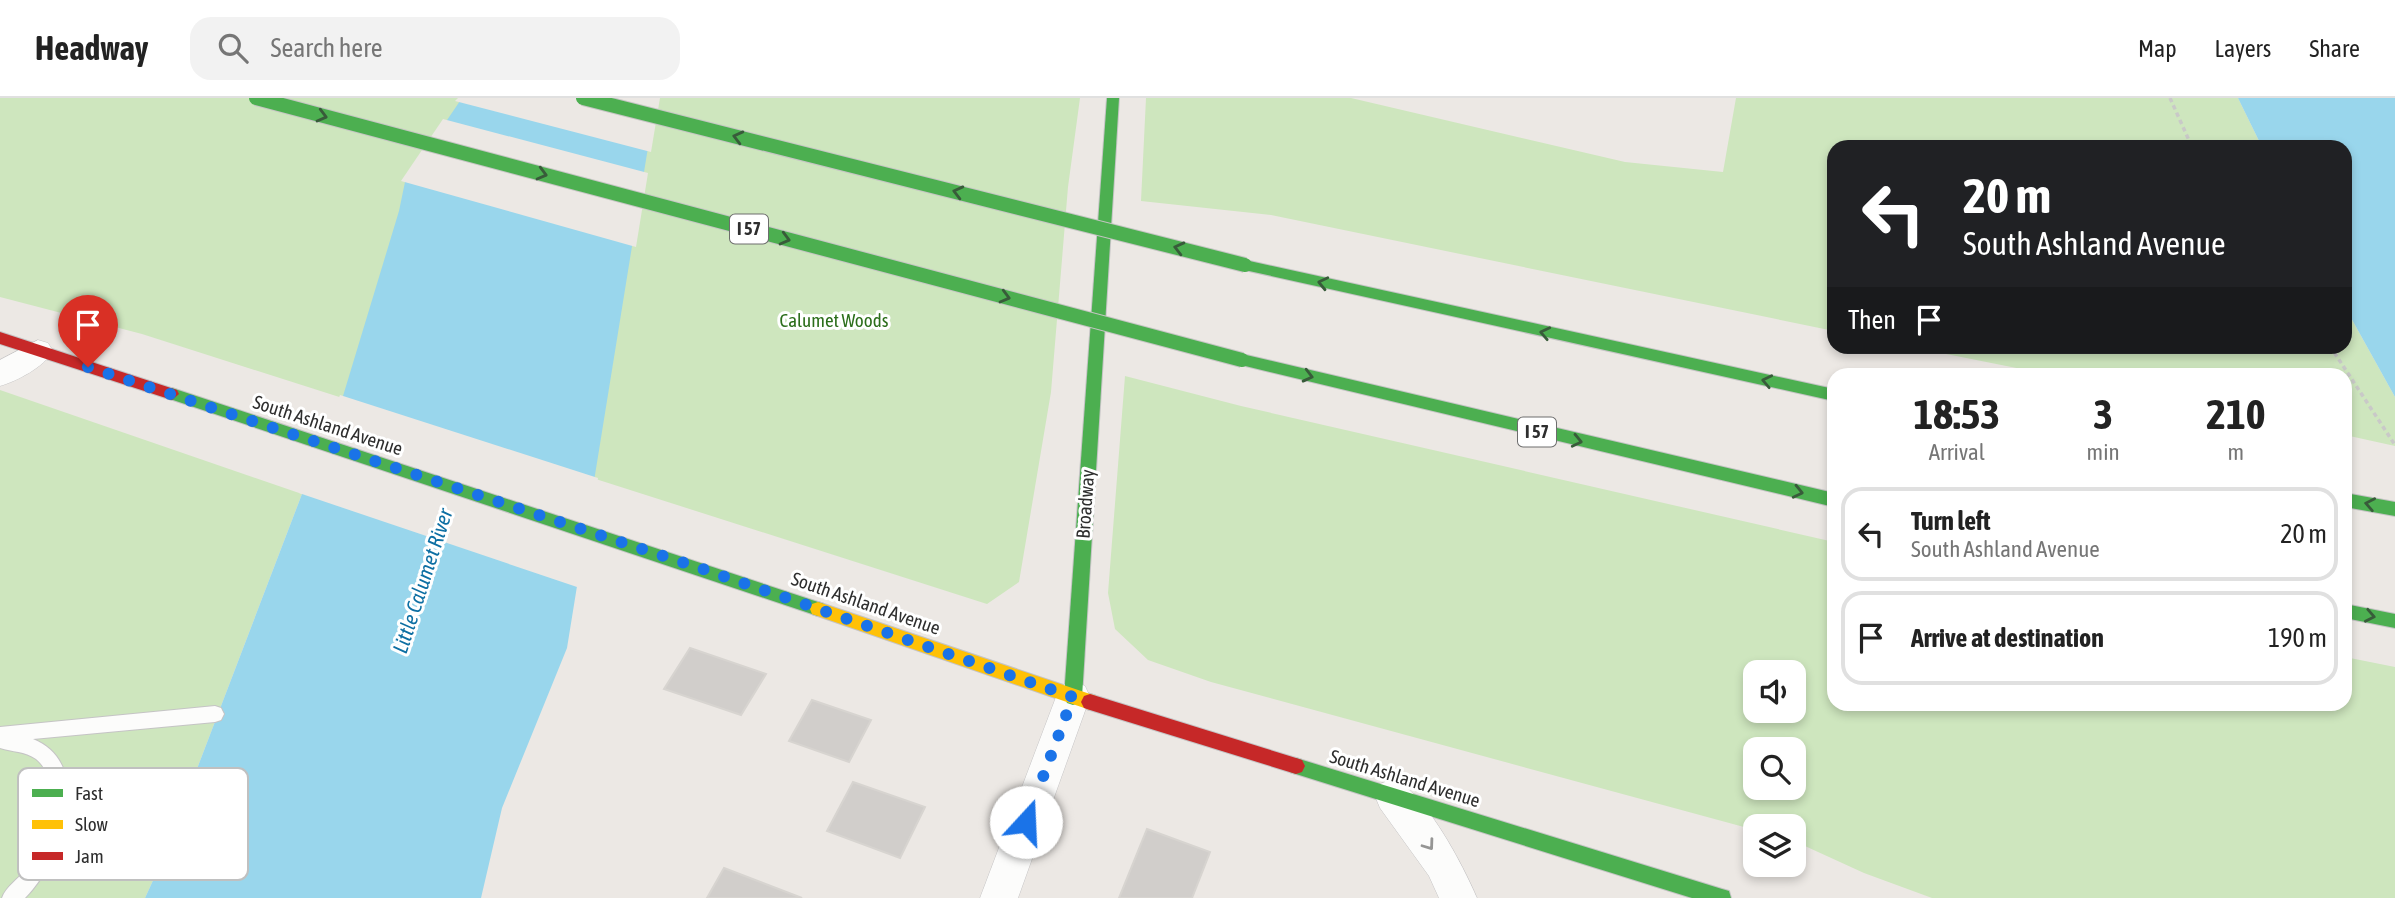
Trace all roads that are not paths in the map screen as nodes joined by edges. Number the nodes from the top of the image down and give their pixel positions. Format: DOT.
graph roads {
  1 [pos="256,98"];
  2 [pos="583,98"];
  3 [pos="1113,98"];
  4 [pos="1,340"];
  5 [pos="38,351"];
  6 [pos="0,375"];
  7 [pos="1827,394"];
  8 [pos="1827,498"];
  9 [pos="2352,501"];
  10 [pos="2395,509"];
  11 [pos="2352,612"];
  12 [pos="2395,621"];
  13 [pos="1073,697"];
  14 [pos="215,714"];
  15 [pos="0,738"];
  16 [pos="52,768"];
  17 [pos="1394,796"];
  18 [pos="29,880"];
  19 [pos="1714,897"];
  20 [pos="11,898"];
  21 [pos="999,898"];
  22 [pos="1458,898"];
  1 -- 8 [label="main road, I 57, one-way, bridge"];
  7 -- 2 [label="main road, one-way, bridge"];
  3 -- 13 [label="main road, Broadway"];
  4 -- 5 [label="main road, South Ashland Avenue"];
  5 -- 6 [label="street"];
  5 -- 13 [label="main road, South Ashland Avenue"];
  10 -- 9 [label="main road, one-way"];
  11 -- 12 [label="main road, one-way"];
  13 -- 17 [label="main road, South Ashland Avenue"];
  13 -- 21 [label="street, Broadway"];
  14 -- 15 [label="lane"];
  15 -- 16 [label="lane"];
  17 -- 19 [label="main road, South Ashland Avenue"];
  17 -- 22 [label="street, one-way"];
  18 -- 20 [label="lane"];
}
